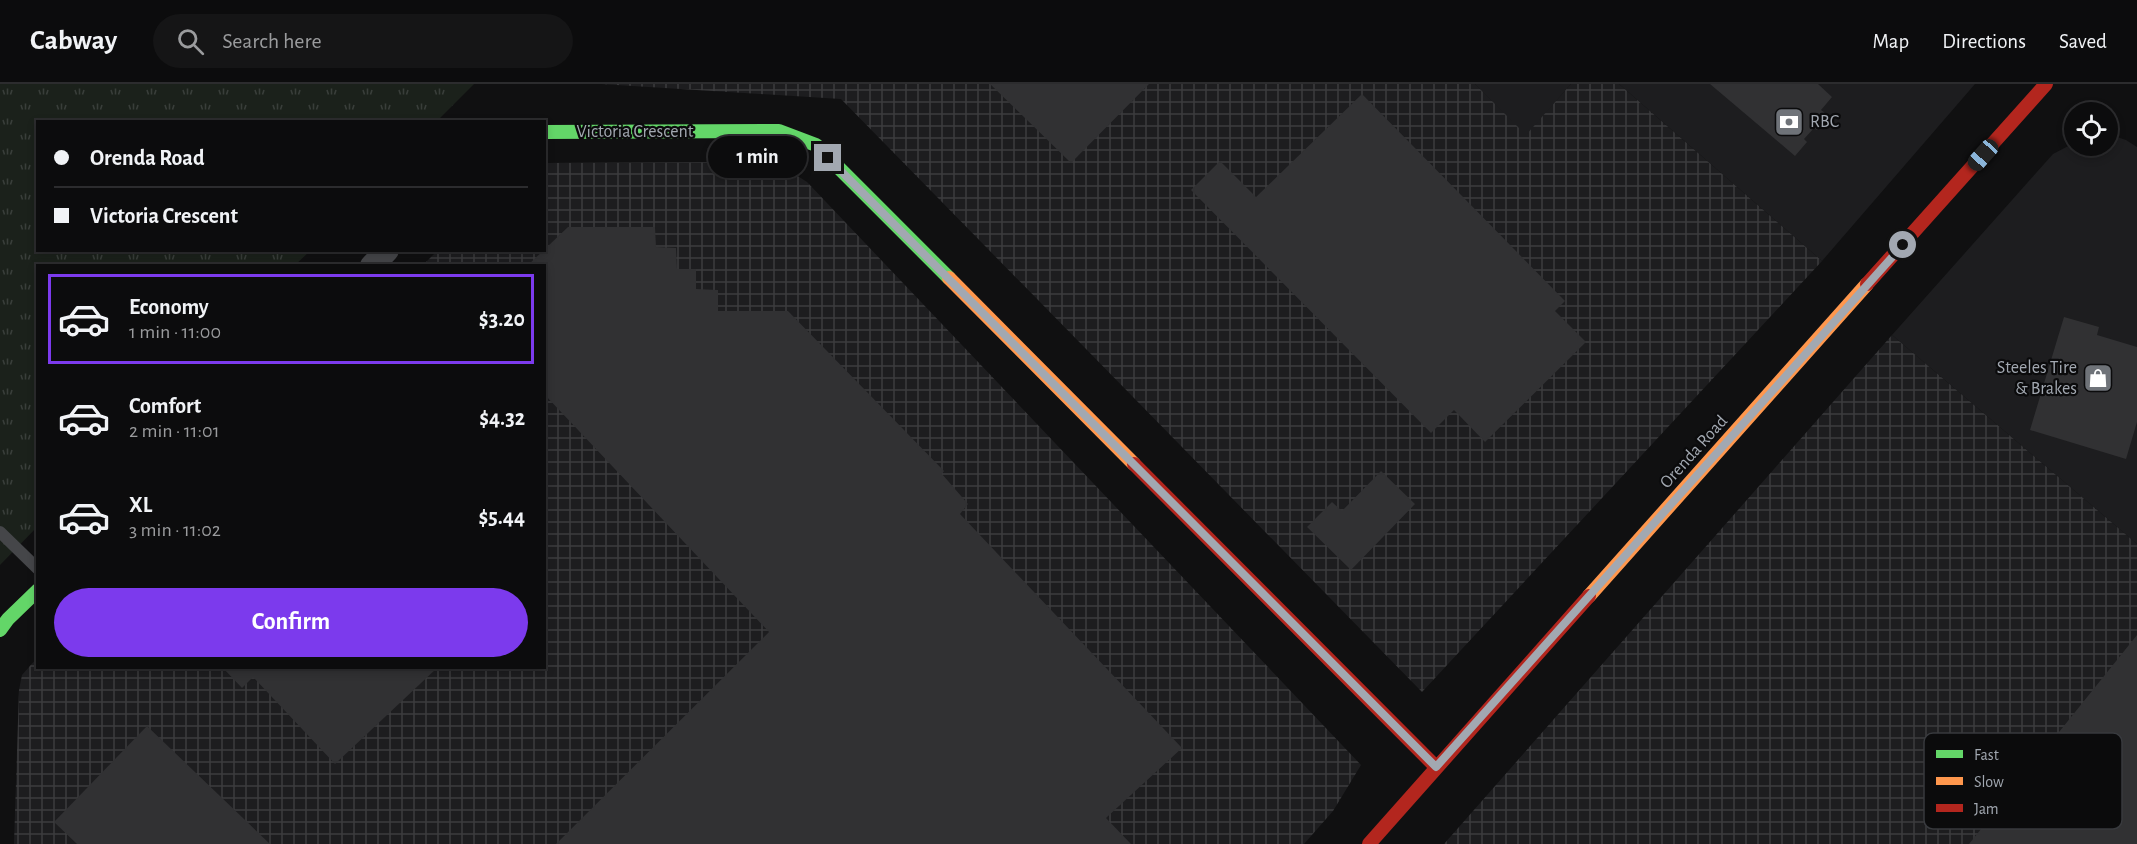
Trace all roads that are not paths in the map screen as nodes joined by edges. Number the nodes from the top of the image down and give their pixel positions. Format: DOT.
graph roads {
  1 [pos="2046,84"];
  2 [pos="546,132"];
  3 [pos="385,252"];
  4 [pos="374,264"];
  5 [pos="0,532"];
  6 [pos="36,567"];
  7 [pos="36,592"];
  8 [pos="0,630"];
  9 [pos="1436,767"];
  10 [pos="1370,844"];
  1 -- 9 [label="street, Orenda Road"];
  2 -- 9 [label="street, Victoria Crescent"];
  3 -- 4 [label="street"];
  5 -- 6 [label="lane"];
  7 -- 8 [label="street"];
  9 -- 10 [label="street, Orenda Road"];
}
